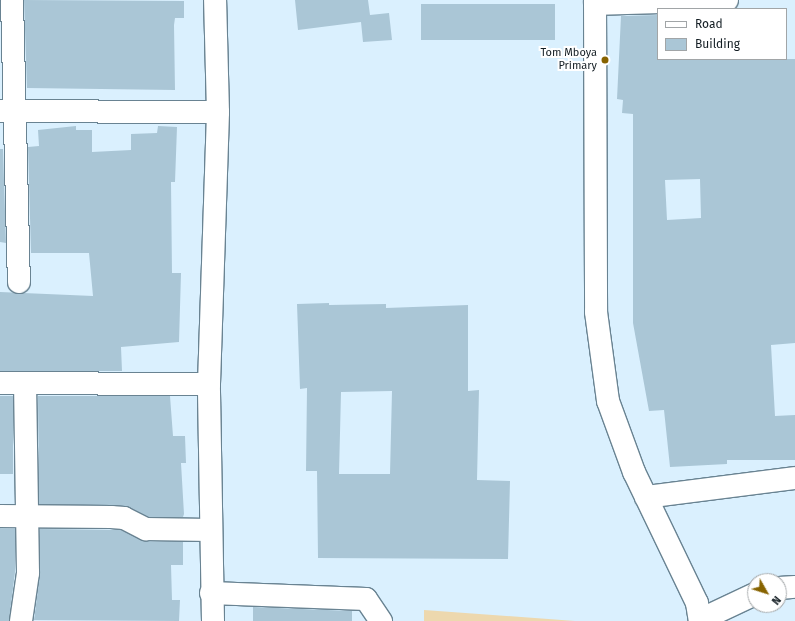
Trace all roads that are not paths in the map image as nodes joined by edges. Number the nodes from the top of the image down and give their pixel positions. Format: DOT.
graph roads {
  1 [pos="12,0"];
  2 [pos="215,0"];
  3 [pos="727,0"];
  4 [pos="595,2"];
  5 [pos="8,111"];
  6 [pos="218,112"];
  7 [pos="19,282"];
  8 [pos="0,383"];
  9 [pos="25,384"];
  10 [pos="209,384"];
  11 [pos="795,478"];
  12 [pos="646,497"];
  13 [pos="28,515"];
  14 [pos="0,516"];
  15 [pos="210,530"];
  16 [pos="211,593"];
  17 [pos="747,598"];
  18 [pos="21,621"];
  19 [pos="213,621"];
  20 [pos="381,621"];
  21 [pos="700,621"];
  1 -- 5 [label="street"];
  2 -- 6 [label="street"];
  3 -- 4 [label="street"];
  4 -- 12 [label="street"];
  5 -- 6 [label="street"];
  5 -- 7 [label="street"];
  6 -- 10 [label="street"];
  8 -- 9 [label="street"];
  9 -- 10 [label="street"];
  9 -- 13 [label="street"];
  10 -- 15 [label="street"];
  11 -- 12 [label="street"];
  12 -- 21 [label="street"];
  13 -- 14 [label="street"];
  13 -- 15 [label="street"];
  13 -- 18 [label="street"];
  15 -- 16 [label="street"];
  16 -- 19 [label="street"];
  16 -- 20 [label="street"];
  17 -- 21 [label="street"];
}
